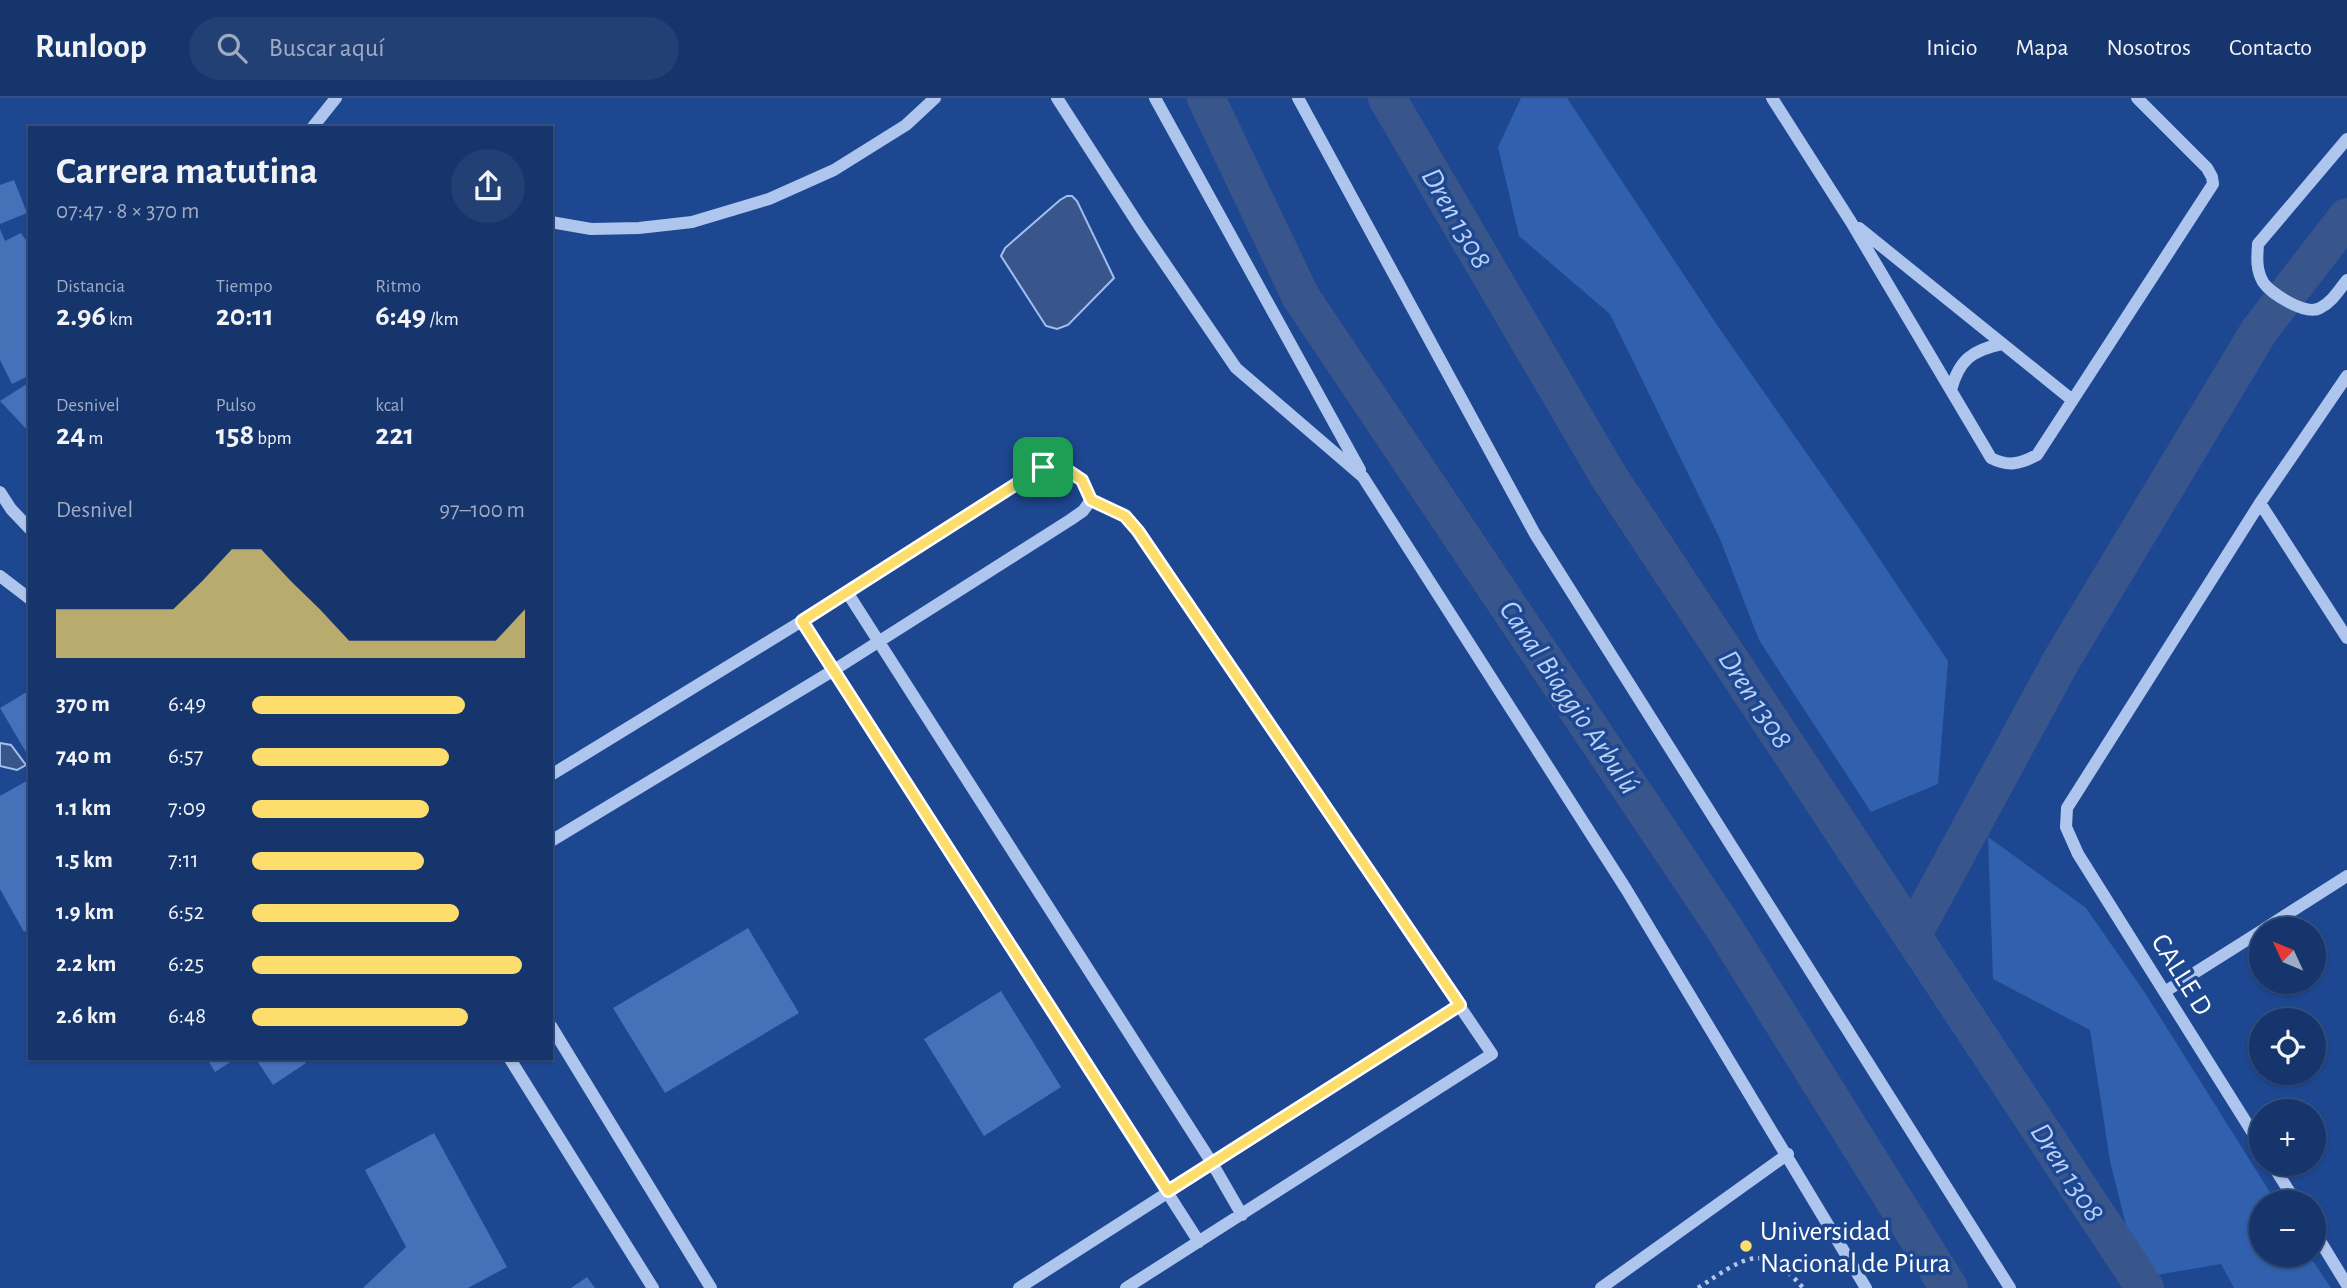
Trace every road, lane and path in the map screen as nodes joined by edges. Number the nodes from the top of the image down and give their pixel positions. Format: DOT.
graph roads {
  1 [pos="336,98"];
  2 [pos="935,98"];
  3 [pos="1057,98"];
  4 [pos="1155,98"];
  5 [pos="1298,98"];
  6 [pos="1772,98"];
  7 [pos="2137,98"];
  8 [pos="314,126"];
  9 [pos="2347,139"];
  10 [pos="553,222"];
  11 [pos="1851,222"];
  12 [pos="2347,280"];
  13 [pos="2002,344"];
  14 [pos="2347,376"];
  15 [pos="1951,390"];
  16 [pos="2071,400"];
  17 [pos="1363,477"];
  18 [pos="0,492"];
  19 [pos="1091,500"];
  20 [pos="2260,503"];
  21 [pos="28,527"];
  22 [pos="0,576"];
  23 [pos="847,592"];
  24 [pos="28,597"];
  25 [pos="802,621"];
  26 [pos="2347,638"];
  27 [pos="880,641"];
  28 [pos="834,670"];
  29 [pos="553,774"];
  30 [pos="553,840"];
  31 [pos="2347,876"];
  32 [pos="2282,917"];
  33 [pos="2249,938"];
  34 [pos="2166,991"];
  35 [pos="1460,1005"];
  36 [pos="553,1029"];
  37 [pos="511,1060"];
  38 [pos="2249,1126"];
  39 [pos="1787,1154"];
  40 [pos="1212,1163"];
  41 [pos="1168,1191"];
  42 [pos="1242,1214"];
  43 [pos="1199,1242"];
  44 [pos="2326,1251"];
  45 [pos="2347,1285"];
  46 [pos="653,1288"];
  47 [pos="711,1288"];
  48 [pos="1018,1288"];
  49 [pos="1126,1288"];
  50 [pos="1601,1288"];
  51 [pos="1698,1288"];
  52 [pos="1803,1288"];
  53 [pos="1866,1288"];
  54 [pos="2010,1288"];
  1 -- 8 [label="street"];
  2 -- 10 [label="street"];
  3 -- 17 [label="street"];
  4 -- 17 [label="street"];
  5 -- 54 [label="street"];
  6 -- 11 [label="street"];
  7 -- 16 [label="street"];
  9 -- 12 [label="street"];
  11 -- 13 [label="street"];
  11 -- 15 [label="street"];
  13 -- 15 [label="street"];
  13 -- 16 [label="street"];
  14 -- 20 [label="street"];
  15 -- 16 [label="street"];
  17 -- 39 [label="street"];
  18 -- 21 [label="street"];
  19 -- 23 [label="street"];
  19 -- 27 [label="street"];
  19 -- 35 [label="street"];
  20 -- 26 [label="street"];
  20 -- 34 [label="street, CALLE D"];
  22 -- 24 [label="street"];
  23 -- 25 [label="street"];
  23 -- 27 [label="street"];
  25 -- 28 [label="street"];
  25 -- 29 [label="street"];
  27 -- 28 [label="street"];
  27 -- 40 [label="street"];
  28 -- 30 [label="street"];
  28 -- 41 [label="street"];
  31 -- 32 [label="street"];
  33 -- 34 [label="street"];
  34 -- 38 [label="street, CALLE D"];
  35 -- 40 [label="street"];
  35 -- 42 [label="street"];
  36 -- 47 [label="street"];
  37 -- 46 [label="street"];
  39 -- 50 [label="street"];
  39 -- 53 [label="street"];
  40 -- 41 [label="street"];
  40 -- 42 [label="street"];
  41 -- 43 [label="street"];
  41 -- 48 [label="street"];
  42 -- 43 [label="street"];
  43 -- 49 [label="street"];
  44 -- 45 [label="street"];
  51 -- 52 [label="path"];
}
